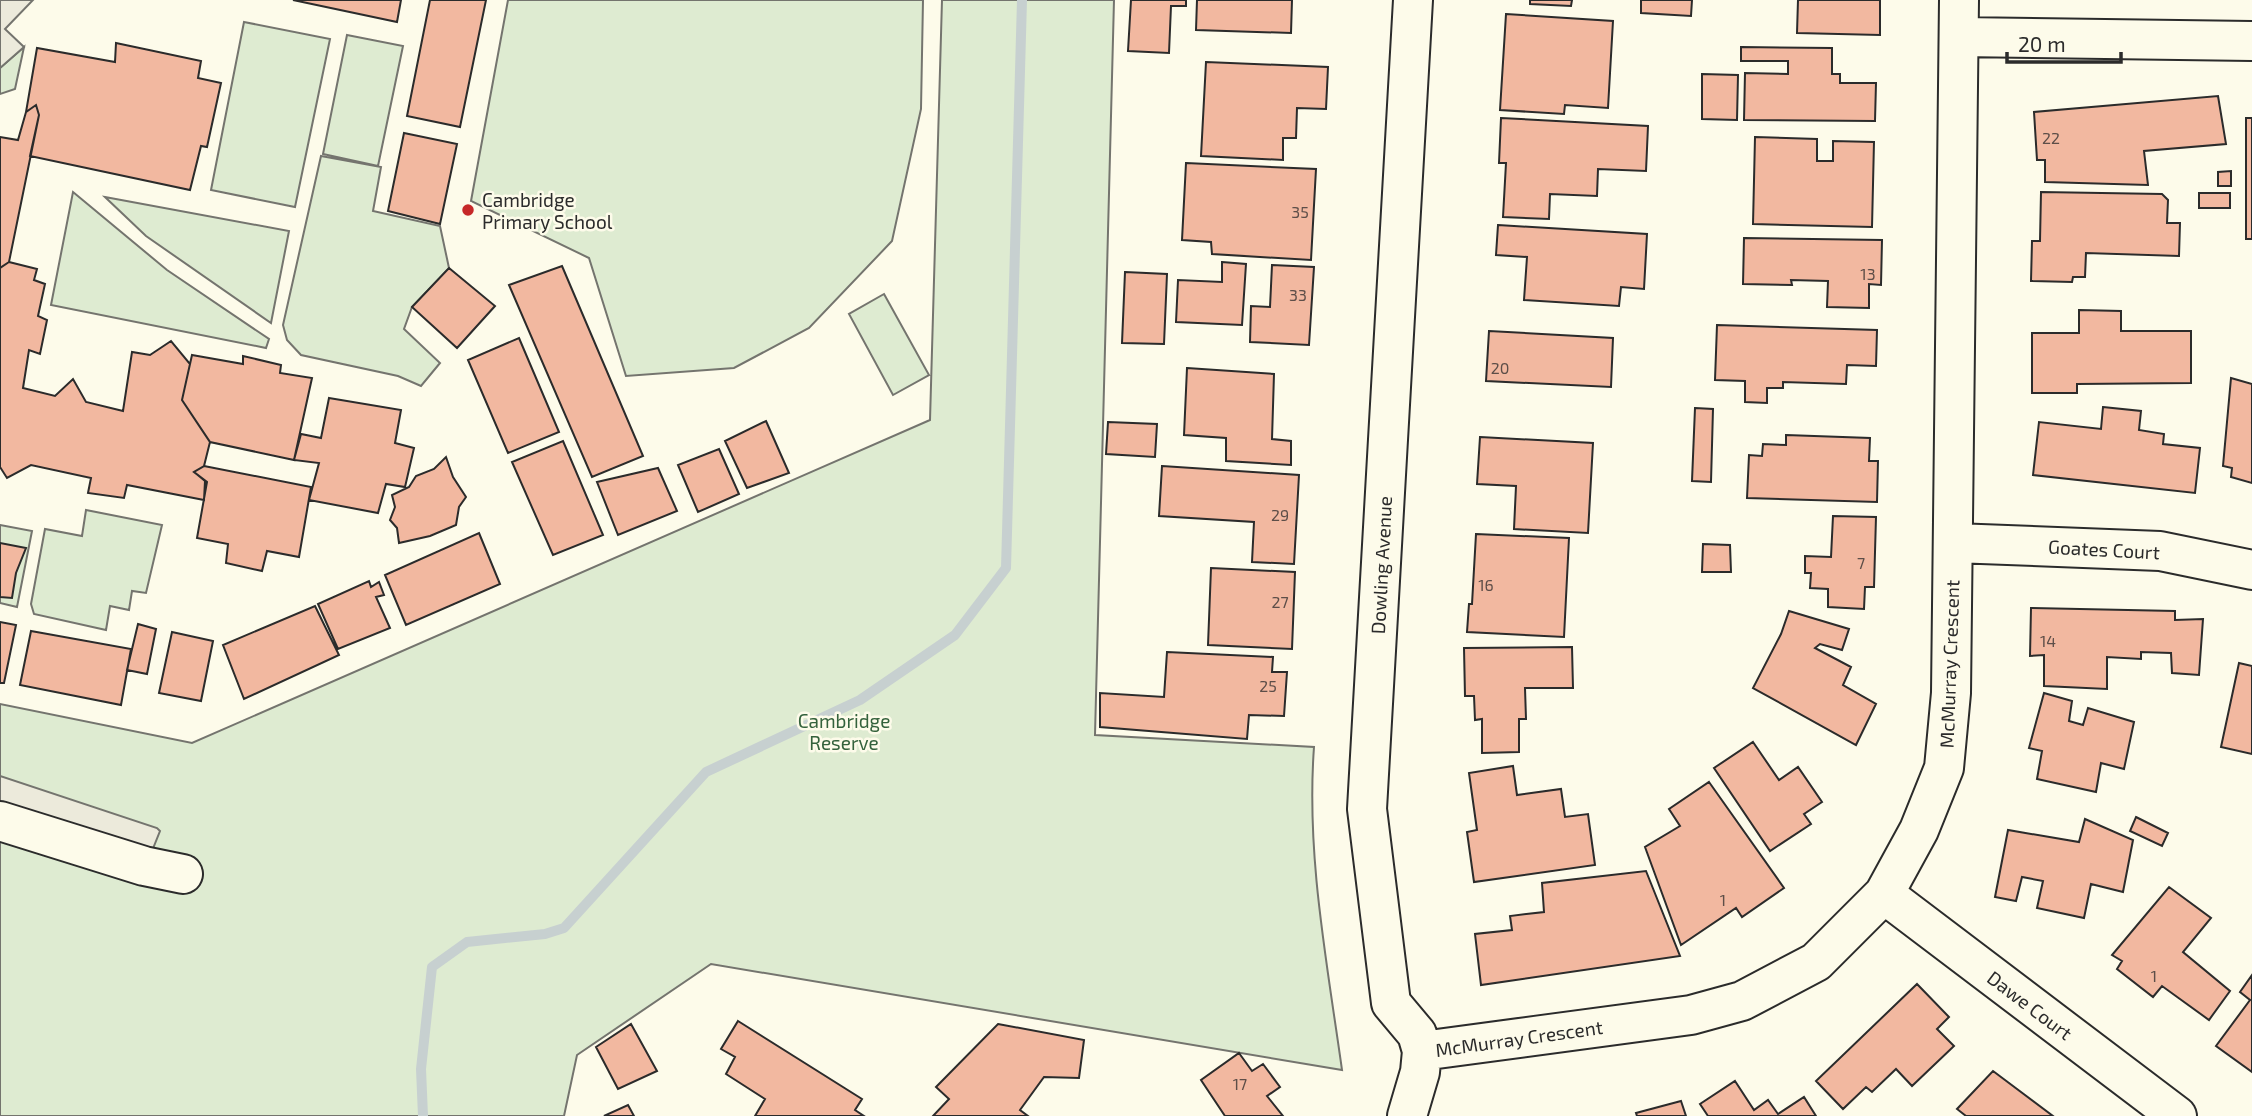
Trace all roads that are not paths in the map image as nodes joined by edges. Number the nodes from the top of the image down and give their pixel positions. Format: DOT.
graph roads {
  1 [pos="1413,0"];
  2 [pos="1959,19"];
  3 [pos="2252,41"];
  4 [pos="1954,542"];
  5 [pos="2252,570"];
  6 [pos="0,821"];
  7 [pos="183,874"];
  8 [pos="1884,894"];
  9 [pos="1422,1051"];
  10 [pos="1407,1116"];
  11 [pos="2177,1116"];
  1 -- 9 [label="street, Dowling Avenue"];
  2 -- 3 [label="street"];
  2 -- 4 [label="street, McMurray Crescent"];
  4 -- 5 [label="street, Goates Court"];
  4 -- 8 [label="street, McMurray Crescent"];
  6 -- 7 [label="street"];
  8 -- 9 [label="street, McMurray Crescent"];
  8 -- 11 [label="street, Dawe Court"];
  9 -- 10 [label="street"];
}
